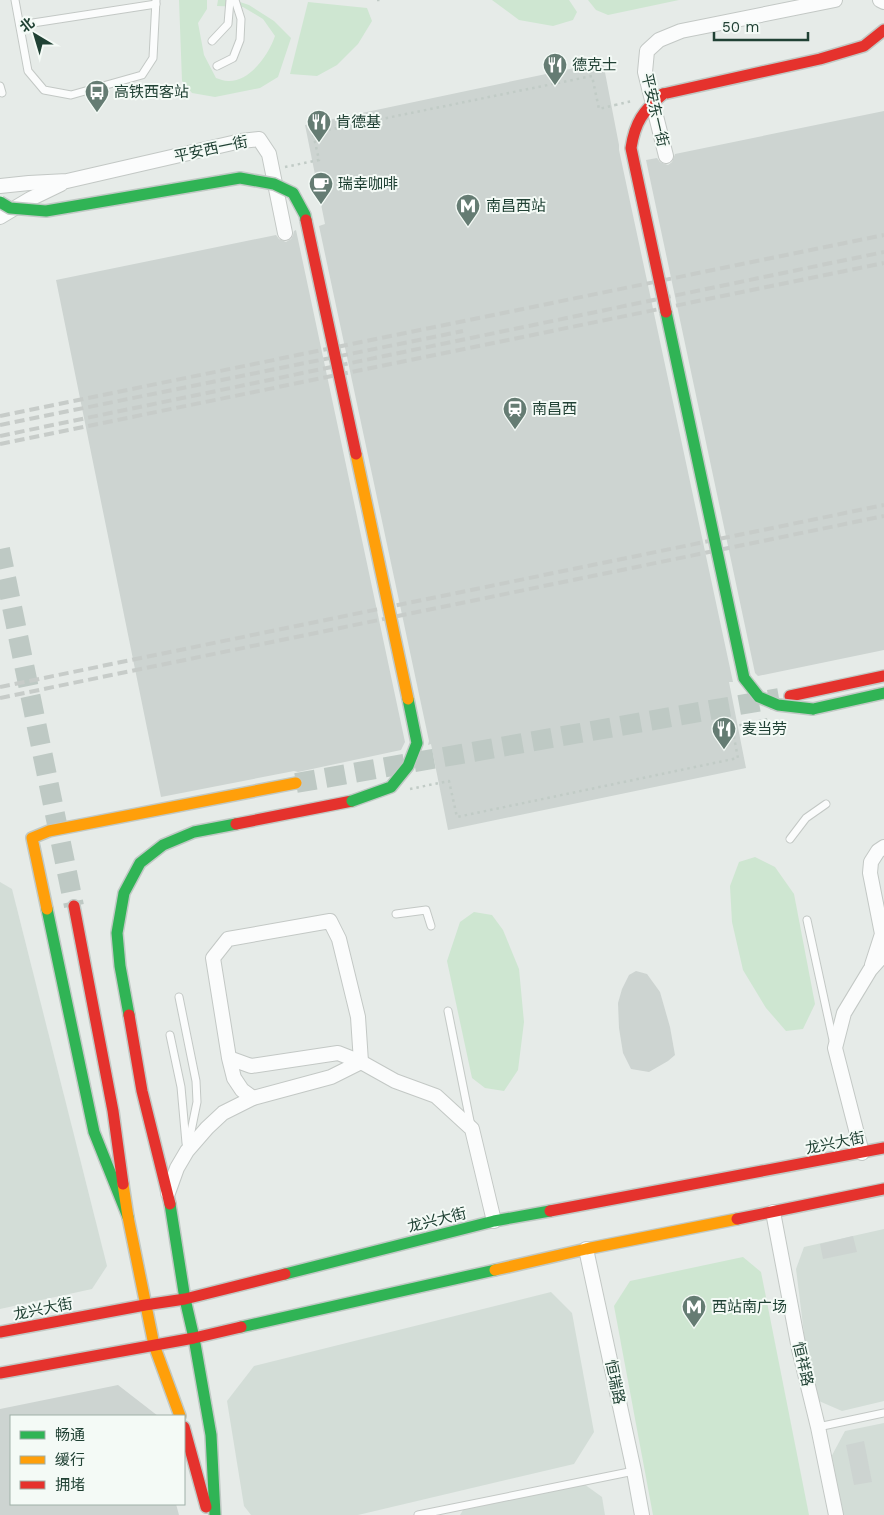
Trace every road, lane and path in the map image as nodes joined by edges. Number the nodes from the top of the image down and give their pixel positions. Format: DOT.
graph roads {
  1 [pos="15,0"];
  2 [pos="230,0"];
  3 [pos="235,0"];
  4 [pos="835,0"];
  5 [pos="880,0"];
  6 [pos="156,2"];
  7 [pos="884,2"];
  8 [pos="20,25"];
  9 [pos="884,30"];
  10 [pos="212,41"];
  11 [pos="217,66"];
  12 [pos="615,106"];
  13 [pos="666,156"];
  14 [pos="285,167"];
  15 [pos="66,181"];
  16 [pos="0,186"];
  17 [pos="0,202"];
  18 [pos="0,217"];
  19 [pos="285,233"];
  20 [pos="884,676"];
  21 [pos="884,693"];
  22 [pos="790,696"];
  23 [pos="768,719"];
  24 [pos="296,783"];
  25 [pos="410,789"];
  26 [pos="826,804"];
  27 [pos="790,839"];
  28 [pos="884,847"];
  29 [pos="74,906"];
  30 [pos="396,914"];
  31 [pos="807,920"];
  32 [pos="430,926"];
  33 [pos="884,954"];
  34 [pos="870,970"];
  35 [pos="179,997"];
  36 [pos="448,1011"];
  37 [pos="170,1035"];
  38 [pos="835,1048"];
  39 [pos="229,1058"];
  40 [pos="361,1062"];
  41 [pos="253,1098"];
  42 [pos="472,1129"];
  43 [pos="884,1148"];
  44 [pos="186,1151"];
  45 [pos="862,1153"];
  46 [pos="884,1189"];
  47 [pos="168,1194"];
  48 [pos="773,1212"];
  49 [pos="128,1217"];
  50 [pos="494,1221"];
  51 [pos="586,1249"];
  52 [pos="185,1299"];
  53 [pos="145,1305"];
  54 [pos="0,1332"];
  55 [pos="194,1338"];
  56 [pos="154,1345"];
  57 [pos="0,1373"];
  58 [pos="884,1413"];
  59 [pos="180,1415"];
  60 [pos="818,1428"];
  61 [pos="185,1431"];
  62 [pos="634,1471"];
  63 [pos="208,1515"];
  64 [pos="215,1515"];
  65 [pos="423,1515"];
  66 [pos="642,1515"];
  67 [pos="836,1515"];
  1 -- 8 [label="lane"];
  2 -- 10 [label="lane"];
  3 -- 11 [label="lane"];
  4 -- 13 [label="street, 平安东一街"];
  5 -- 7 [label="street"];
  6 -- 8 [label="lane"];
  6 -- 8 [label="lane"];
  9 -- 21 [label="street, bridge"];
  12 -- 14 [label="path"];
  15 -- 16 [label="street"];
  15 -- 18 [label="street"];
  15 -- 19 [label="street, 平安西一街"];
  17 -- 47 [label="street, bridge"];
  20 -- 22 [label="street"];
  23 -- 25 [label="path"];
  24 -- 49 [label="street"];
  26 -- 27 [label="lane"];
  28 -- 34 [label="street"];
  29 -- 49 [label="street"];
  30 -- 32 [label="lane"];
  31 -- 38 [label="lane"];
  33 -- 34 [label="street"];
  34 -- 38 [label="street"];
  35 -- 44 [label="lane"];
  36 -- 42 [label="lane"];
  37 -- 44 [label="lane"];
  38 -- 45 [label="street"];
  39 -- 40 [label="street"];
  39 -- 40 [label="street"];
  39 -- 41 [label="street"];
  40 -- 41 [label="street"];
  40 -- 42 [label="street"];
  41 -- 44 [label="street"];
  42 -- 50 [label="street"];
  43 -- 45 [label="street, 龙兴大街"];
  44 -- 47 [label="street"];
  45 -- 50 [label="street, 龙兴大街"];
  46 -- 48 [label="street"];
  47 -- 52 [label="street"];
  48 -- 51 [label="street"];
  48 -- 60 [label="street, 恒祥路"];
  49 -- 53 [label="street"];
  50 -- 52 [label="street, 龙兴大街"];
  51 -- 55 [label="street"];
  51 -- 62 [label="street, 恒瑞路"];
  52 -- 53 [label="street, 龙兴大街"];
  52 -- 55 [label="street"];
  53 -- 54 [label="street, 龙兴大街"];
  53 -- 56 [label="street"];
  55 -- 56 [label="street"];
  55 -- 64 [label="street"];
  56 -- 57 [label="street"];
  56 -- 59 [label="street"];
  58 -- 60 [label="lane"];
  60 -- 67 [label="street, 恒祥路"];
  61 -- 63 [label="street"];
  62 -- 65 [label="lane"];
  62 -- 66 [label="street, 恒瑞路"];
}
